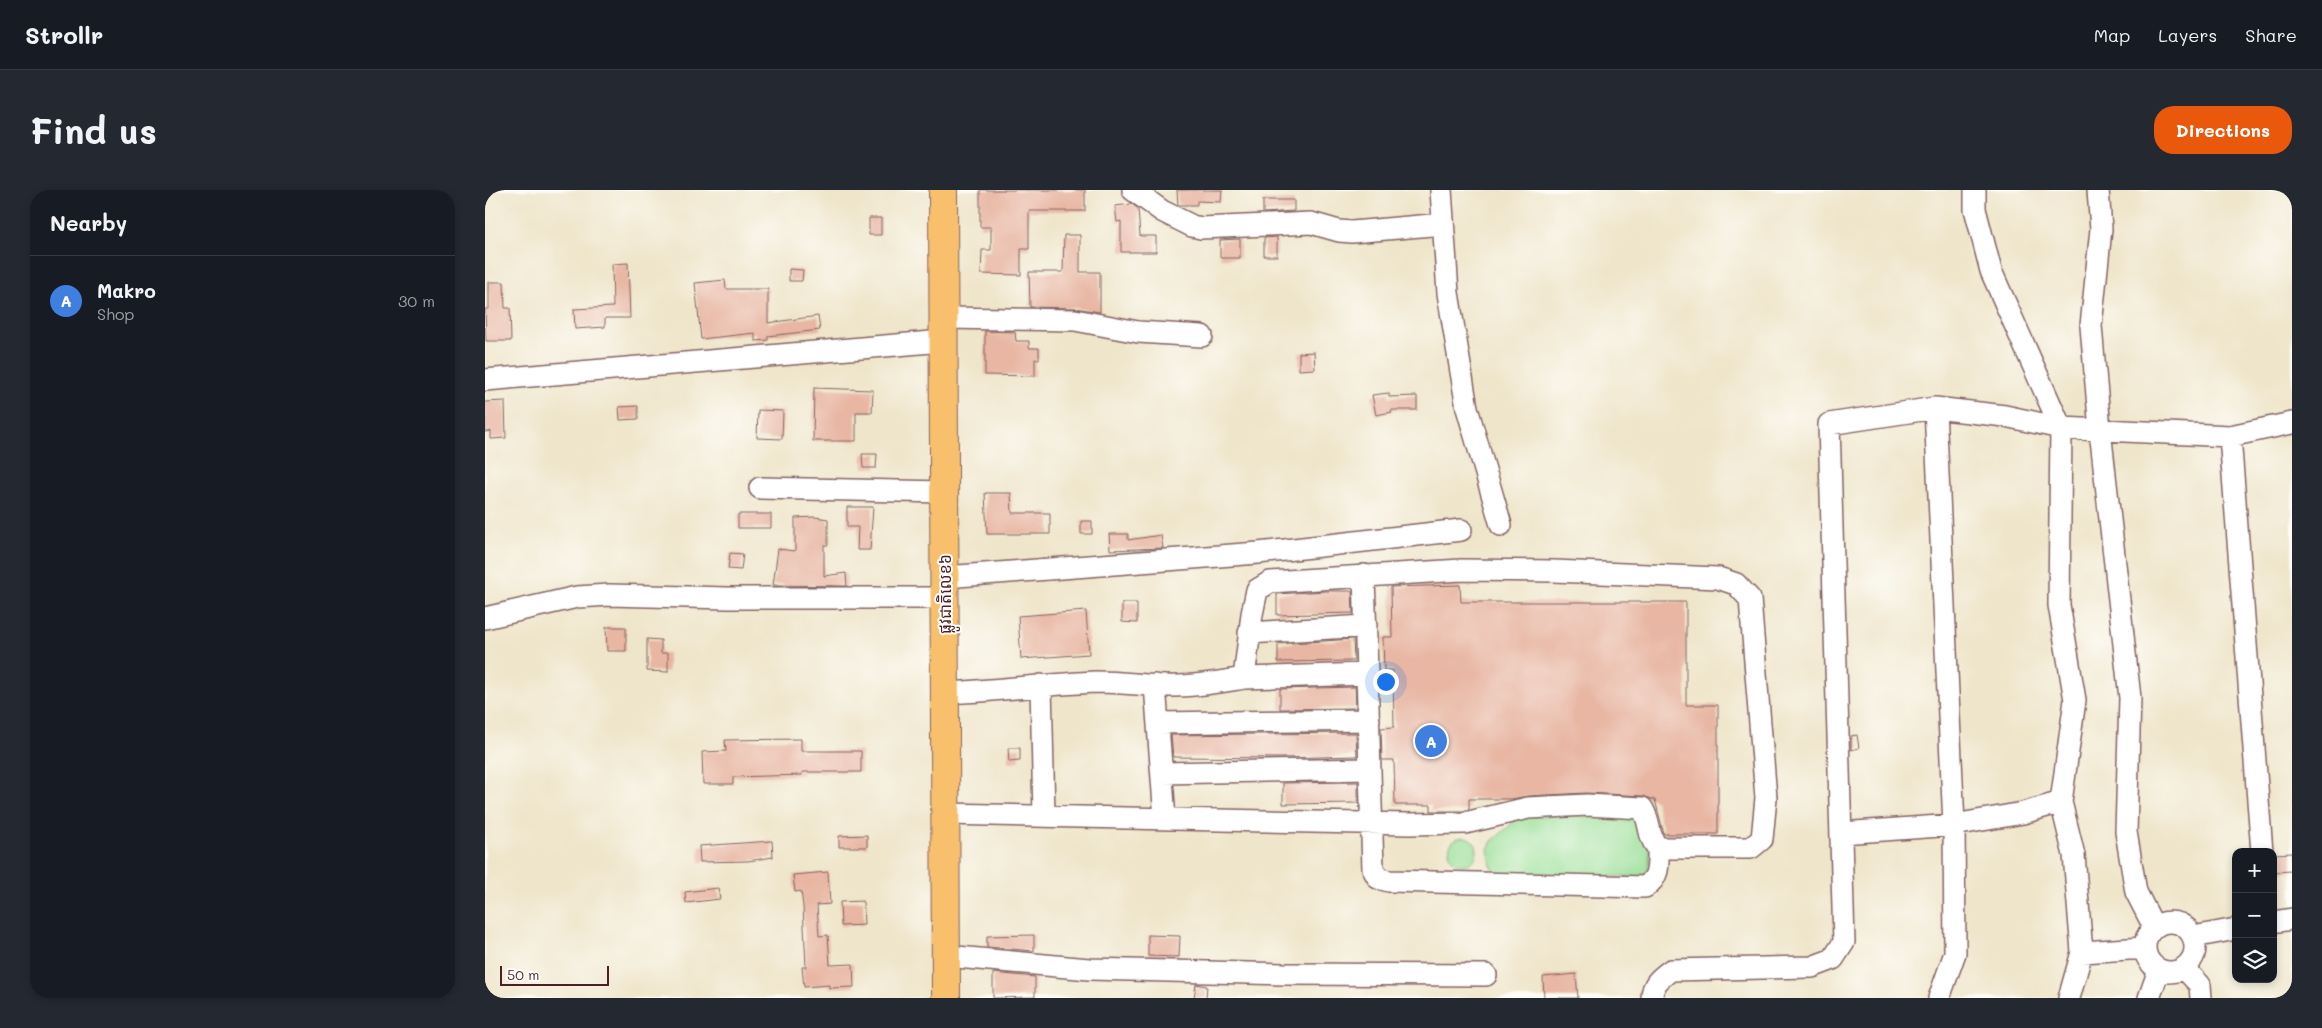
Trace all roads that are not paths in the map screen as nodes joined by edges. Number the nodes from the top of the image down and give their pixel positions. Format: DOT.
graph roads {
  1 [pos="943,190"];
  2 [pos="1133,190"];
  3 [pos="1441,190"];
  4 [pos="1975,190"];
  5 [pos="2098,190"];
  6 [pos="1443,224"];
  7 [pos="943,330"];
  8 [pos="1202,336"];
  9 [pos="485,380"];
  10 [pos="1935,408"];
  11 [pos="2292,423"];
  12 [pos="2061,428"];
  13 [pos="2101,430"];
  14 [pos="2230,436"];
  15 [pos="760,488"];
  16 [pos="945,492"];
  17 [pos="1501,524"];
  18 [pos="1461,530"];
  19 [pos="1365,575"];
  20 [pos="945,587"];
  21 [pos="485,618"];
  22 [pos="1366,626"];
  23 [pos="1249,633"];
  24 [pos="1367,674"];
  25 [pos="1244,678"];
  26 [pos="1041,685"];
  27 [pos="1155,685"];
  28 [pos="945,693"];
  29 [pos="1369,720"];
  30 [pos="1158,723"];
  31 [pos="1370,769"];
  32 [pos="1162,773"];
  33 [pos="2061,802"];
  34 [pos="946,814"];
  35 [pos="1044,816"];
  36 [pos="1165,819"];
  37 [pos="1372,824"];
  38 [pos="1954,825"];
  39 [pos="1841,833"];
  40 [pos="1658,848"];
  41 [pos="2262,848"];
  42 [pos="2292,919"];
  43 [pos="2277,921"];
  44 [pos="2153,927"];
  45 [pos="2232,930"];
  46 [pos="2193,936"];
  47 [pos="2144,948"];
  48 [pos="2081,952"];
  49 [pos="946,956"];
  50 [pos="2184,968"];
  51 [pos="2159,970"];
  52 [pos="1486,975"];
  53 [pos="946,998"];
  54 [pos="1652,998"];
  55 [pos="1939,998"];
  56 [pos="2069,998"];
  57 [pos="2149,998"];
  58 [pos="2201,998"];
  1 -- 7 [label="highway, ផ្លូវជាតិលេខ៦"];
  2 -- 6 [label="street"];
  3 -- 6 [label="street"];
  4 -- 12 [label="street"];
  5 -- 13 [label="street"];
  6 -- 17 [label="street"];
  7 -- 8 [label="street"];
  7 -- 9 [label="street"];
  7 -- 16 [label="highway, ផ្លូវជាតិលេខ៦"];
  10 -- 12 [label="street"];
  10 -- 38 [label="street"];
  10 -- 39 [label="street"];
  11 -- 14 [label="street"];
  12 -- 13 [label="street"];
  12 -- 33 [label="street"];
  13 -- 14 [label="street"];
  13 -- 44 [label="street"];
  14 -- 41 [label="street"];
  15 -- 16 [label="street"];
  16 -- 20 [label="highway, ផ្លូវជាតិលេខ៦"];
  18 -- 20 [label="street"];
  19 -- 22 [label="street"];
  19 -- 23 [label="street"];
  19 -- 40 [label="street"];
  20 -- 21 [label="street"];
  20 -- 28 [label="highway, ផ្លូវជាតិលេខ៦"];
  22 -- 23 [label="street"];
  22 -- 24 [label="street"];
  23 -- 25 [label="street"];
  24 -- 25 [label="street"];
  24 -- 29 [label="street"];
  25 -- 27 [label="street"];
  26 -- 27 [label="street"];
  26 -- 28 [label="street"];
  26 -- 35 [label="street"];
  27 -- 30 [label="street"];
  28 -- 34 [label="highway, ផ្លូវជាតិលេខ៦"];
  29 -- 30 [label="street"];
  29 -- 31 [label="street"];
  30 -- 32 [label="street"];
  31 -- 32 [label="street"];
  31 -- 37 [label="street"];
  32 -- 36 [label="street"];
  33 -- 38 [label="street"];
  33 -- 48 [label="street"];
  34 -- 35 [label="street"];
  34 -- 49 [label="highway, ផ្លូវជាតិលេខ៦"];
  35 -- 36 [label="street"];
  36 -- 37 [label="street"];
  37 -- 40 [label="street"];
  37 -- 40 [label="street"];
  38 -- 39 [label="street"];
  38 -- 55 [label="street"];
  39 -- 54 [label="street"];
  42 -- 43 [label="street"];
  44 -- 46 [label="street"];
  44 -- 47 [label="street"];
  45 -- 46 [label="street"];
  46 -- 50 [label="street"];
  47 -- 48 [label="street"];
  47 -- 51 [label="street"];
  48 -- 56 [label="street"];
  49 -- 52 [label="street"];
  49 -- 53 [label="highway, ផ្លូវជាតិលេខ៦"];
  50 -- 51 [label="street"];
  50 -- 58 [label="street"];
  51 -- 57 [label="street"];
}
